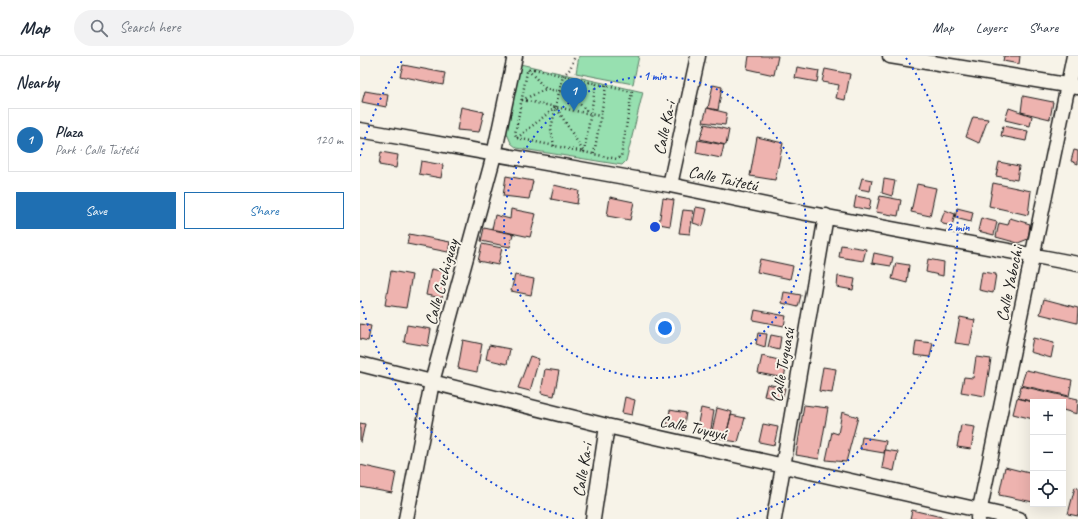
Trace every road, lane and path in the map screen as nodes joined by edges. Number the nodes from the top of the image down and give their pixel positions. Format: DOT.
graph roads {
  1 [pos="515,56"];
  2 [pos="575,56"];
  3 [pos="698,56"];
  4 [pos="890,56"];
  5 [pos="1074,56"];
  6 [pos="528,70"];
  7 [pos="563,76"];
  8 [pos="590,82"];
  9 [pos="596,83"];
  10 [pos="606,86"];
  11 [pos="1073,86"];
  12 [pos="546,89"];
  13 [pos="559,92"];
  14 [pos="569,93"];
  15 [pos="522,100"];
  16 [pos="556,107"];
  17 [pos="590,114"];
  18 [pos="600,116"];
  19 [pos="360,130"];
  20 [pos="517,138"];
  21 [pos="554,146"];
  22 [pos="584,152"];
  23 [pos="594,154"];
  24 [pos="494,155"];
  25 [pos="670,185"];
  26 [pos="826,216"];
  27 [pos="1034,255"];
  28 [pos="1078,264"];
  29 [pos="360,364"];
  30 [pos="432,382"];
  31 [pos="607,426"];
  32 [pos="783,465"];
  33 [pos="979,515"];
  34 [pos="406,519"];
  35 [pos="593,519"];
  36 [pos="774,519"];
  37 [pos="1020,519"];
  1 -- 24 [label="street, Calle Cuchiguay"];
  2 -- 7 [label="path"];
  3 -- 25 [label="street, Calle Ka-i"];
  4 -- 11 [label="street"];
  5 -- 11 [label="street, Calle Yabochi"];
  6 -- 7 [label="path"];
  6 -- 12 [label="path"];
  6 -- 15 [label="path"];
  7 -- 8 [label="path"];
  7 -- 13 [label="path"];
  8 -- 9 [label="path"];
  8 -- 14 [label="path"];
  9 -- 10 [label="path"];
  9 -- 17 [label="path"];
  10 -- 18 [label="path"];
  10 -- 23 [label="path"];
  11 -- 27 [label="street, Calle Yabochi"];
  12 -- 13 [label="path"];
  12 -- 15 [label="path"];
  13 -- 14 [label="path"];
  13 -- 16 [label="path"];
  14 -- 17 [label="path"];
  15 -- 16 [label="path"];
  15 -- 20 [label="path"];
  16 -- 17 [label="path"];
  16 -- 20 [label="path"];
  16 -- 21 [label="path"];
  16 -- 22 [label="path"];
  17 -- 18 [label="path"];
  17 -- 22 [label="path"];
  18 -- 23 [label="path"];
  19 -- 24 [label="street, Calle Taitetú"];
  20 -- 21 [label="path"];
  21 -- 22 [label="path"];
  22 -- 23 [label="path"];
  24 -- 25 [label="street, Calle Taitetú"];
  24 -- 30 [label="street, Calle Cuchiguay"];
  25 -- 26 [label="street, Calle Taitetú"];
  26 -- 27 [label="street, Calle Taitetú"];
  26 -- 32 [label="street, Calle Tuguasú"];
  27 -- 28 [label="street, Calle Taitetú"];
  27 -- 33 [label="street, Calle Yabochi"];
  29 -- 30 [label="street, Calle Tuyuyú"];
  30 -- 31 [label="street, Calle Tuyuyú"];
  30 -- 34 [label="street, Calle Cuchiguay"];
  31 -- 32 [label="street, Calle Tuyuyú"];
  31 -- 35 [label="street, Calle Ka-i"];
  32 -- 33 [label="street, Calle Tuyuyú"];
  32 -- 36 [label="street, Calle Tuguasú"];
  33 -- 37 [label="street, Calle Tuyuyú"];
}
